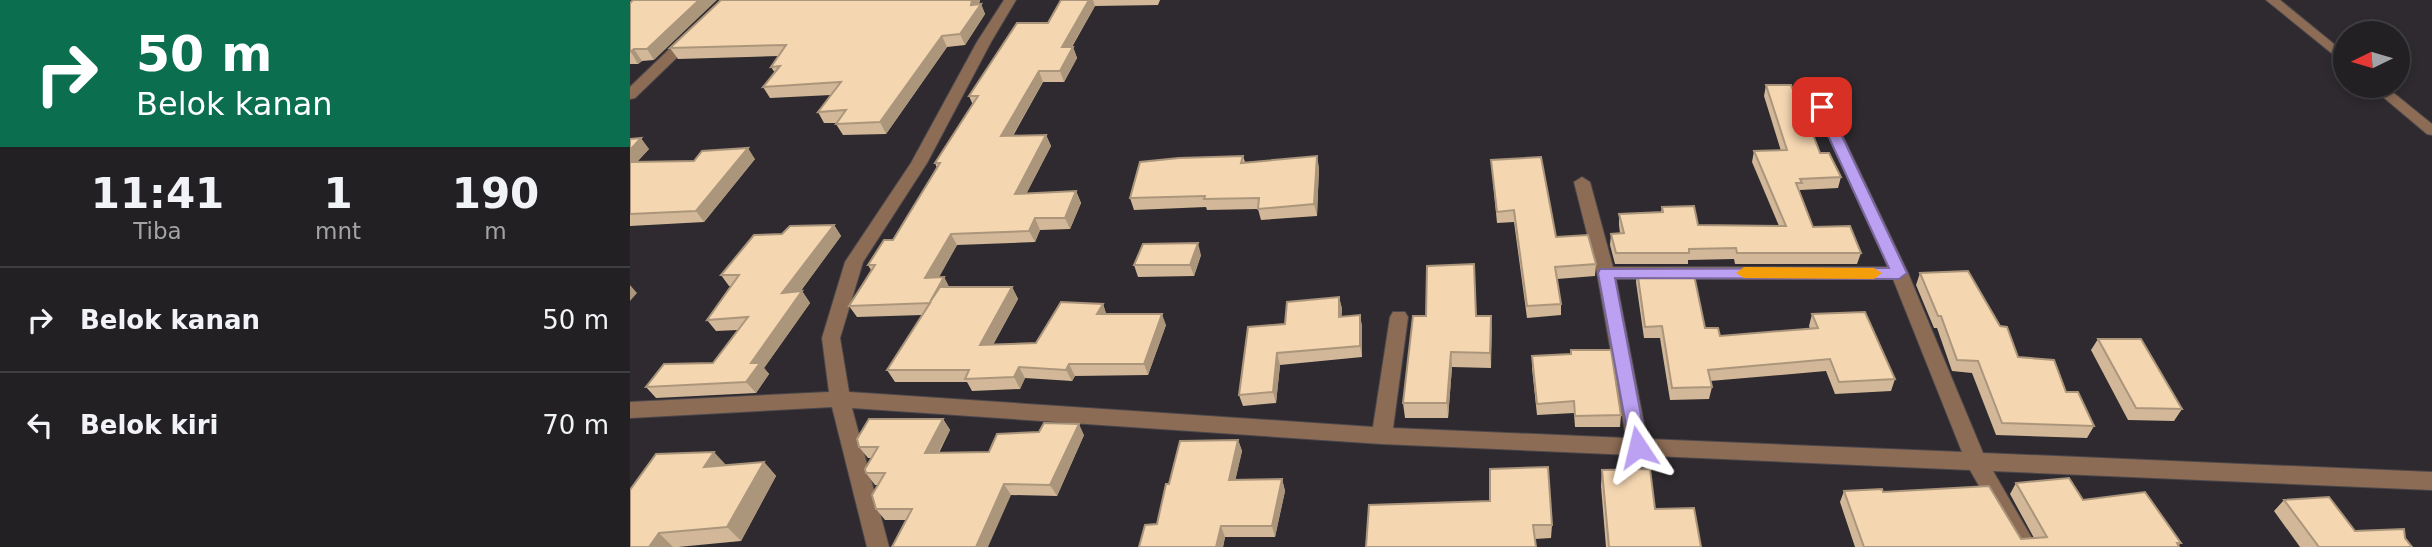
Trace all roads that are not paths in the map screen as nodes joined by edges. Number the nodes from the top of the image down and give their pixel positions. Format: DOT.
graph roads {
  1 [pos="1010,0"];
  2 [pos="2272,0"];
  3 [pos="699,29"];
  4 [pos="2333,50"];
  5 [pos="630,95"];
  6 [pos="2392,98"];
  7 [pos="1822,107"];
  8 [pos="2432,131"];
  9 [pos="1583,182"];
  10 [pos="1606,273"];
  11 [pos="1899,273"];
  12 [pos="1399,317"];
  13 [pos="840,399"];
  14 [pos="630,410"];
  15 [pos="1382,436"];
  16 [pos="1638,447"];
  17 [pos="1977,463"];
  18 [pos="2432,481"];
  19 [pos="878,547"];
  20 [pos="2026,547"];
  1 -- 13 [label="street"];
  2 -- 4 [label="street"];
  3 -- 5 [label="street"];
  6 -- 8 [label="street"];
  7 -- 11 [label="street"];
  9 -- 10 [label="street"];
  10 -- 11 [label="street"];
  10 -- 16 [label="street"];
  11 -- 17 [label="street"];
  12 -- 15 [label="street"];
  13 -- 14 [label="street"];
  13 -- 15 [label="street"];
  13 -- 19 [label="street"];
  15 -- 16 [label="street"];
  16 -- 17 [label="street"];
  17 -- 18 [label="street"];
  17 -- 20 [label="street"];
}
